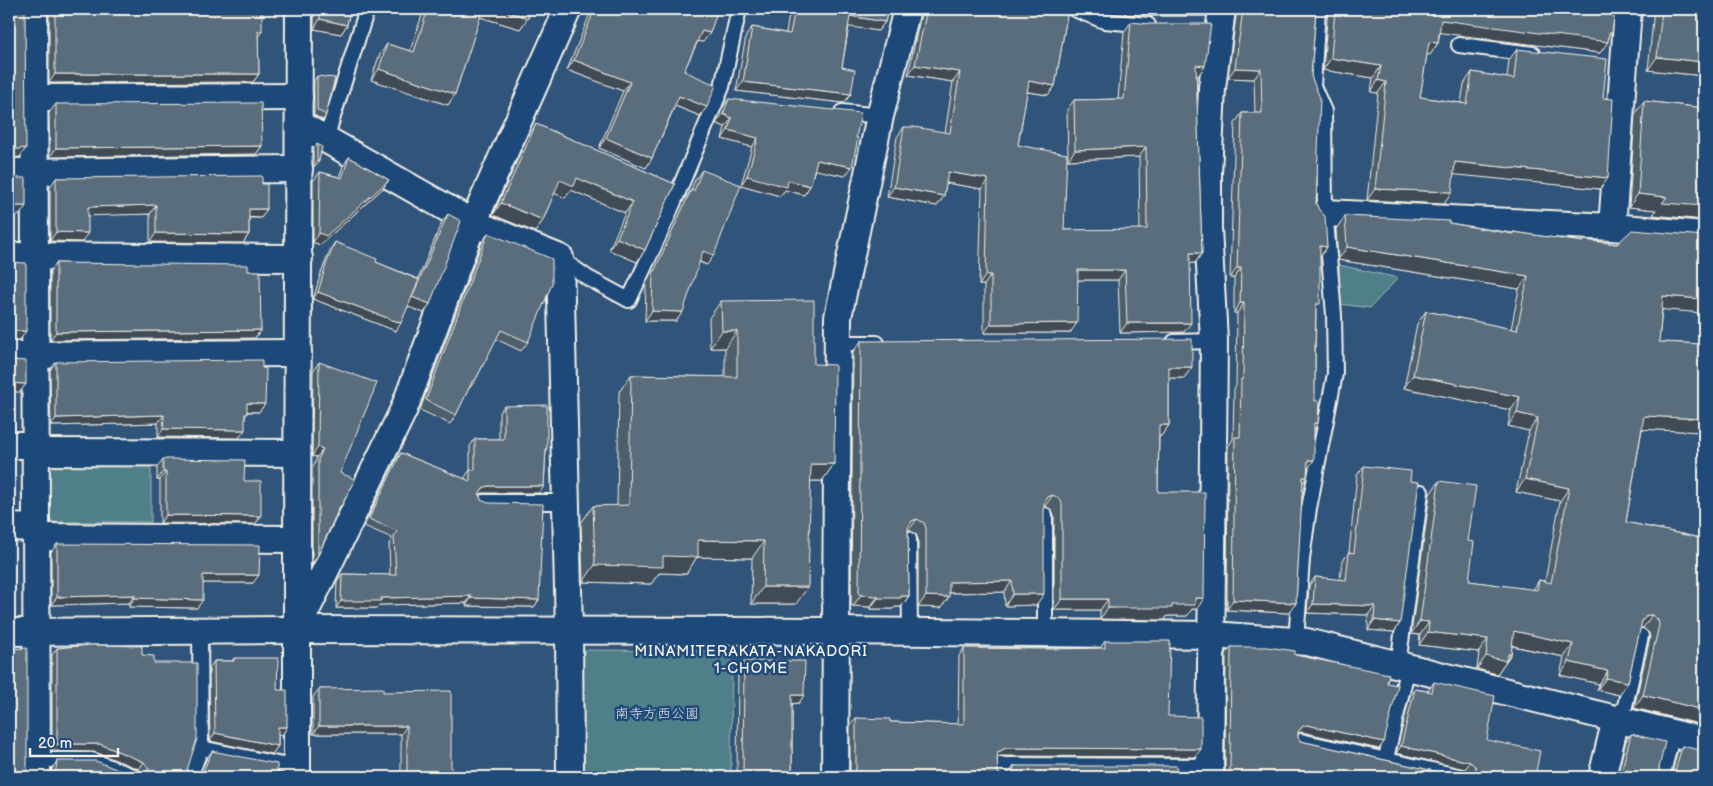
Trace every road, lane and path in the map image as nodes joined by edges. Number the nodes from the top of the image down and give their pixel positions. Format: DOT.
graph roads {
  1 [pos="34,9"];
  2 [pos="299,9"];
  3 [pos="367,9"];
  4 [pos="568,9"];
  5 [pos="739,9"];
  6 [pos="907,9"];
  7 [pos="1074,9"];
  8 [pos="1318,9"];
  9 [pos="1628,9"];
  10 [pos="1217,20"];
  11 [pos="1162,25"];
  12 [pos="1459,45"];
  13 [pos="1546,55"];
  14 [pos="299,97"];
  15 [pos="34,98"];
  16 [pos="832,110"];
  17 [pos="880,116"];
  18 [pos="299,124"];
  19 [pos="326,139"];
  20 [pos="299,169"];
  21 [pos="35,171"];
  22 [pos="9,172"];
  23 [pos="1325,212"];
  24 [pos="473,223"];
  25 [pos="1612,227"];
  26 [pos="1704,235"];
  27 [pos="9,256"];
  28 [pos="34,256"];
  29 [pos="299,258"];
  30 [pos="560,258"];
  31 [pos="1214,341"];
  32 [pos="1165,342"];
  33 [pos="838,343"];
  34 [pos="888,343"];
  35 [pos="298,353"];
  36 [pos="35,354"];
  37 [pos="9,355"];
  38 [pos="9,445"];
  39 [pos="35,448"];
  40 [pos="297,453"];
  41 [pos="1421,492"];
  42 [pos="483,502"];
  43 [pos="566,502"];
  44 [pos="1045,515"];
  45 [pos="9,528"];
  46 [pos="35,532"];
  47 [pos="297,539"];
  48 [pos="910,539"];
  49 [pos="296,630"];
  50 [pos="570,630"];
  51 [pos="200,631"];
  52 [pos="836,631"];
  53 [pos="9,632"];
  54 [pos="910,632"];
  55 [pos="35,633"];
  56 [pos="1045,633"];
  57 [pos="1212,635"];
  58 [pos="1641,636"];
  59 [pos="1296,641"];
  60 [pos="1403,666"];
  61 [pos="1616,719"];
  62 [pos="1673,732"];
  63 [pos="1301,741"];
  64 [pos="1704,741"];
  65 [pos="201,748"];
  66 [pos="1386,758"];
  67 [pos="37,769"];
  68 [pos="1210,772"];
  69 [pos="297,773"];
  70 [pos="135,777"];
  71 [pos="190,777"];
  72 [pos="570,777"];
  73 [pos="835,777"];
  74 [pos="1000,777"];
  75 [pos="1463,777"];
  76 [pos="1602,777"];
  77 [pos="1662,777"];
  1 -- 15 [label="street"];
  2 -- 14 [label="street"];
  3 -- 19 [label="lane"];
  4 -- 24 [label="street"];
  5 -- 30 [label="lane"];
  6 -- 17 [label="street"];
  7 -- 11 [label="lane"];
  8 -- 23 [label="lane"];
  9 -- 25 [label="street"];
  10 -- 31 [label="street"];
  12 -- 13 [label="lane"];
  14 -- 15 [label="street"];
  14 -- 18 [label="street"];
  15 -- 21 [label="street"];
  16 -- 17 [label="lane"];
  17 -- 33 [label="street"];
  18 -- 19 [label="street"];
  18 -- 20 [label="street"];
  19 -- 24 [label="street"];
  20 -- 21 [label="street"];
  20 -- 29 [label="street"];
  21 -- 22 [label="street"];
  21 -- 28 [label="street"];
  23 -- 25 [label="street"];
  23 -- 59 [label="lane"];
  24 -- 30 [label="street"];
  24 -- 49 [label="street"];
  25 -- 26 [label="street"];
  27 -- 28 [label="street"];
  28 -- 29 [label="street"];
  28 -- 36 [label="street"];
  29 -- 35 [label="street"];
  30 -- 43 [label="street"];
  31 -- 32 [label="lane"];
  31 -- 57 [label="street"];
  33 -- 34 [label="lane"];
  33 -- 52 [label="street"];
  35 -- 36 [label="street"];
  35 -- 40 [label="street"];
  36 -- 37 [label="street"];
  36 -- 39 [label="street"];
  38 -- 39 [label="street"];
  39 -- 40 [label="street"];
  39 -- 46 [label="street"];
  40 -- 47 [label="street"];
  41 -- 60 [label="lane"];
  42 -- 43 [label="lane"];
  43 -- 50 [label="street"];
  44 -- 56 [label="lane"];
  45 -- 46 [label="street"];
  46 -- 47 [label="street"];
  46 -- 55 [label="street"];
  47 -- 49 [label="street"];
  48 -- 54 [label="lane"];
  49 -- 50 [label="street"];
  49 -- 51 [label="street"];
  49 -- 69 [label="street"];
  50 -- 52 [label="street"];
  50 -- 72 [label="street"];
  51 -- 55 [label="street"];
  51 -- 65 [label="lane"];
  52 -- 54 [label="street"];
  52 -- 73 [label="street"];
  53 -- 55 [label="street"];
  54 -- 56 [label="street"];
  55 -- 67 [label="street"];
  56 -- 57 [label="street"];
  57 -- 59 [label="street"];
  57 -- 68 [label="street"];
  58 -- 61 [label="lane"];
  59 -- 60 [label="street"];
  60 -- 61 [label="street"];
  60 -- 66 [label="lane"];
  61 -- 62 [label="street"];
  61 -- 76 [label="street"];
  62 -- 64 [label="street"];
  62 -- 77 [label="lane"];
  63 -- 66 [label="lane"];
  65 -- 69 [label="lane"];
  65 -- 71 [label="lane"];
  66 -- 75 [label="lane"];
  67 -- 70 [label="lane"];
  68 -- 74 [label="lane"];
}
